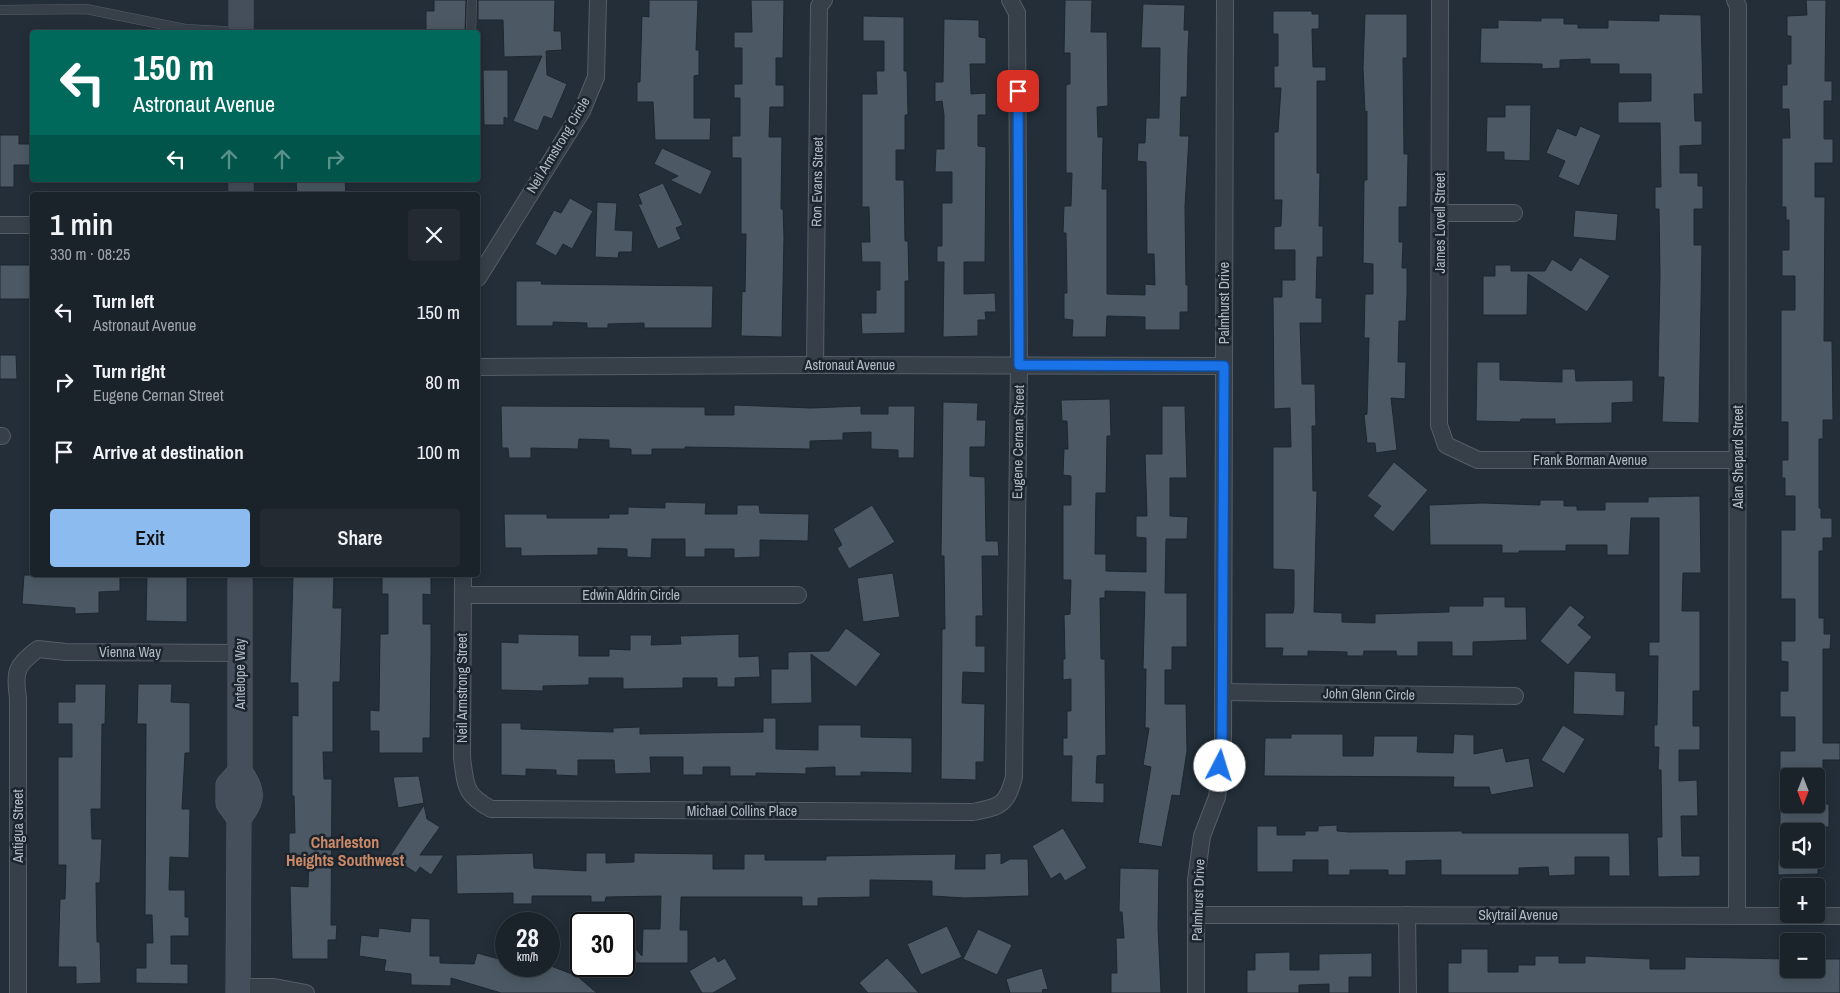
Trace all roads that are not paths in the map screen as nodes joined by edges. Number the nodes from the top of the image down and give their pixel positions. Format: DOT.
graph roads {
  1 [pos="241,0"];
  2 [pos="472,0"];
  3 [pos="598,0"];
  4 [pos="824,0"];
  5 [pos="1010,0"];
  6 [pos="1225,0"];
  7 [pos="1440,0"];
  8 [pos="1735,0"];
  9 [pos="0,10"];
  10 [pos="204,30"];
  11 [pos="241,30"];
  12 [pos="472,30"];
  13 [pos="1440,213"];
  14 [pos="1514,213"];
  15 [pos="0,225"];
  16 [pos="30,225"];
  17 [pos="480,270"];
  18 [pos="815,365"];
  19 [pos="1019,365"];
  20 [pos="1224,366"];
  21 [pos="480,367"];
  22 [pos="1446,445"];
  23 [pos="1738,460"];
  24 [pos="240,577"];
  25 [pos="463,577"];
  26 [pos="463,596"];
  27 [pos="798,596"];
  28 [pos="240,653"];
  29 [pos="22,661"];
  30 [pos="1222,692"];
  31 [pos="1515,696"];
  32 [pos="1009,796"];
  33 [pos="473,799"];
  34 [pos="1196,915"];
  35 [pos="1408,915"];
  36 [pos="1737,916"];
  37 [pos="1840,916"];
  38 [pos="238,990"];
  39 [pos="18,993"];
  40 [pos="306,993"];
  41 [pos="1196,993"];
  42 [pos="1408,993"];
  1 -- 11 [label="street"];
  2 -- 12 [label="lane"];
  3 -- 17 [label="street, Neil Armstrong Circle"];
  4 -- 18 [label="street, Ron Evans Street"];
  5 -- 19 [label="street, Eugene Cernan Street"];
  6 -- 20 [label="street, Palmhurst Drive"];
  7 -- 13 [label="street, James Lovell Street"];
  8 -- 23 [label="street, Alan Shepard Street"];
  9 -- 10 [label="lane"];
  13 -- 14 [label="street"];
  13 -- 22 [label="street, James Lovell Street"];
  15 -- 16 [label="street"];
  18 -- 19 [label="street, Astronaut Avenue"];
  18 -- 21 [label="street, Astronaut Avenue"];
  19 -- 20 [label="street, Astronaut Avenue"];
  19 -- 32 [label="street, Eugene Cernan Street"];
  20 -- 30 [label="street, Palmhurst Drive"];
  22 -- 23 [label="street, Frank Borman Avenue"];
  23 -- 36 [label="street, Alan Shepard Street"];
  24 -- 28 [label="street, Antelope Way"];
  25 -- 26 [label="street, Neil Armstrong Street"];
  26 -- 27 [label="street, Edwin Aldrin Circle"];
  26 -- 33 [label="street, Neil Armstrong Street"];
  28 -- 29 [label="street, Vienna Way"];
  28 -- 38 [label="street, Antelope Way"];
  29 -- 39 [label="street, Antigua Street"];
  30 -- 31 [label="street, John Glenn Circle"];
  30 -- 34 [label="street, Palmhurst Drive"];
  32 -- 33 [label="street, Michael Collins Place"];
  34 -- 35 [label="street, Skytrail Avenue"];
  34 -- 41 [label="street, Palmhurst Drive"];
  35 -- 36 [label="street, Skytrail Avenue"];
  35 -- 42 [label="street"];
  36 -- 37 [label="street, Skytrail Avenue"];
  38 -- 40 [label="street"];
}
